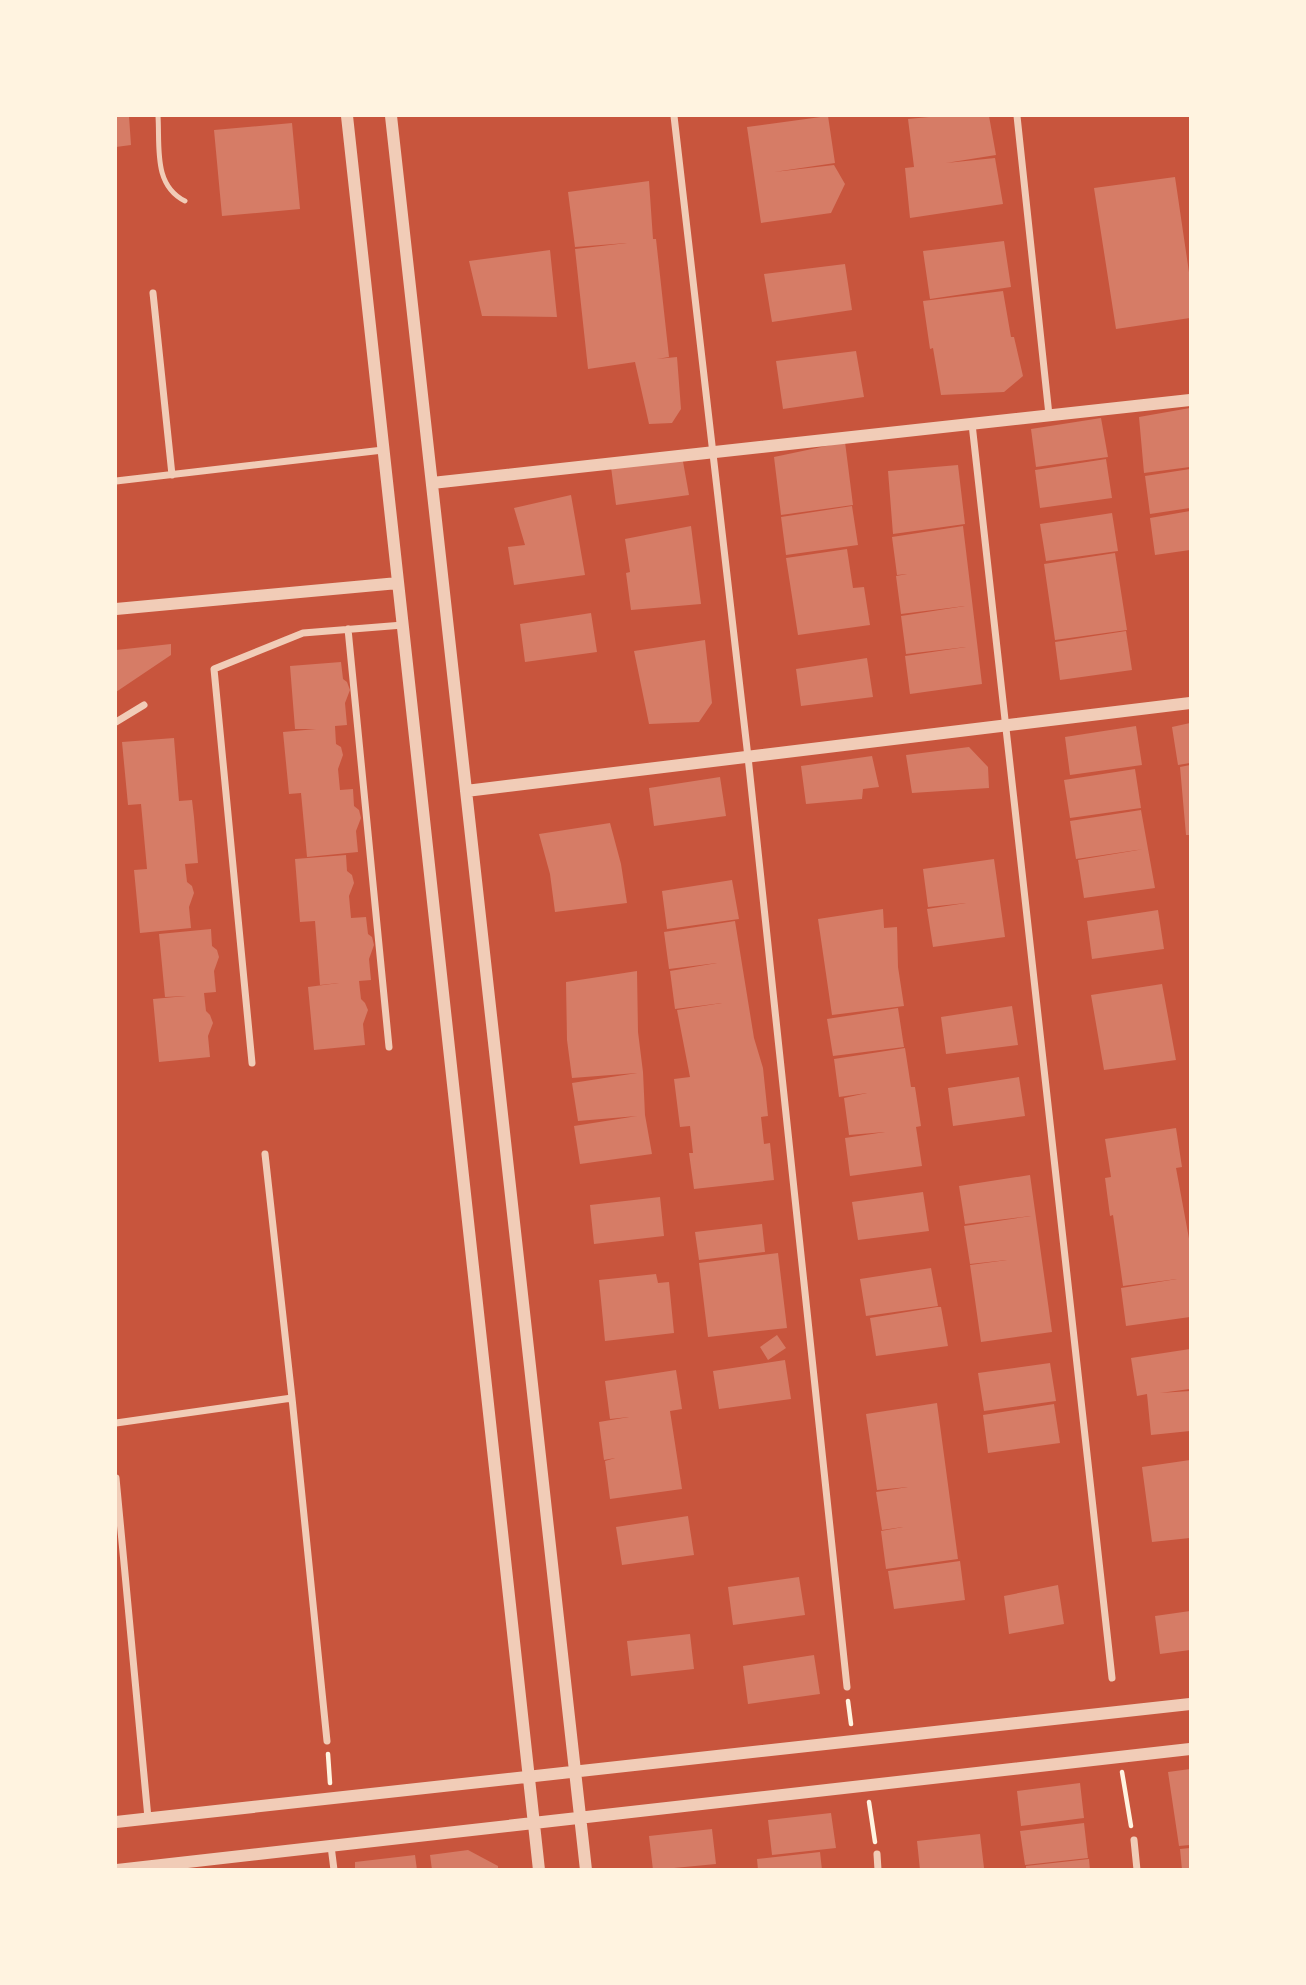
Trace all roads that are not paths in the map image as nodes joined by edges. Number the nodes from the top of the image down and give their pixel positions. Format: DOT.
graph roads {
  1 [pos="158,116"];
  2 [pos="347,116"];
  3 [pos="391,116"];
  4 [pos="674,116"];
  5 [pos="1017,116"];
  6 [pos="185,201"];
  7 [pos="153,293"];
  8 [pos="1191,400"];
  9 [pos="1049,415"];
  10 [pos="972,424"];
  11 [pos="383,450"];
  12 [pos="714,452"];
  13 [pos="173,475"];
  14 [pos="116,481"];
  15 [pos="432,483"];
  16 [pos="398,583"];
  17 [pos="116,609"];
  18 [pos="403,625"];
  19 [pos="348,629"];
  20 [pos="1191,703"];
  21 [pos="144,705"];
  22 [pos="116,722"];
  23 [pos="1008,725"];
  24 [pos="748,757"];
  25 [pos="466,792"];
  26 [pos="389,1047"];
  27 [pos="252,1063"];
  28 [pos="265,1154"];
  29 [pos="292,1398"];
  30 [pos="116,1423"];
  31 [pos="116,1478"];
  32 [pos="1112,1678"];
  33 [pos="846,1686"];
  34 [pos="1191,1704"];
  35 [pos="327,1741"];
  36 [pos="1191,1749"];
  37 [pos="575,1772"];
  38 [pos="529,1777"];
  39 [pos="148,1818"];
  40 [pos="580,1818"];
  41 [pos="116,1822"];
  42 [pos="534,1823"];
  43 [pos="1134,1840"];
  44 [pos="331,1846"];
  45 [pos="877,1854"];
  46 [pos="117,1870"];
  47 [pos="334,1870"];
  48 [pos="539,1870"];
  49 [pos="586,1870"];
  50 [pos="878,1870"];
  51 [pos="1137,1870"];
  1 -- 6 [label="lane"];
  2 -- 11 [label="street"];
  3 -- 15 [label="street"];
  4 -- 12 [label="street"];
  5 -- 9 [label="street"];
  7 -- 13 [label="street"];
  8 -- 9 [label="street"];
  9 -- 10 [label="street"];
  10 -- 12 [label="street"];
  10 -- 23 [label="street"];
  11 -- 13 [label="street"];
  11 -- 16 [label="street"];
  12 -- 15 [label="street"];
  12 -- 24 [label="street"];
  13 -- 14 [label="street"];
  15 -- 25 [label="street"];
  16 -- 17 [label="street"];
  16 -- 18 [label="street"];
  18 -- 19 [label="street"];
  18 -- 38 [label="street"];
  19 -- 26 [label="street"];
  19 -- 27 [label="street"];
  20 -- 23 [label="street"];
  21 -- 22 [label="street"];
  23 -- 24 [label="street"];
  23 -- 32 [label="street"];
  24 -- 25 [label="street"];
  24 -- 33 [label="street"];
  25 -- 37 [label="street"];
  28 -- 29 [label="street"];
  29 -- 30 [label="street"];
  29 -- 35 [label="street"];
  31 -- 39 [label="street"];
  34 -- 37 [label="street"];
  36 -- 40 [label="street"];
  37 -- 38 [label="street"];
  37 -- 40 [label="street"];
  38 -- 39 [label="street"];
  38 -- 42 [label="street"];
  39 -- 41 [label="street"];
  40 -- 42 [label="street"];
  40 -- 49 [label="street"];
  42 -- 44 [label="street"];
  42 -- 48 [label="street"];
  43 -- 51 [label="street"];
  44 -- 46 [label="street"];
  44 -- 47 [label="street"];
  45 -- 50 [label="street"];
}
